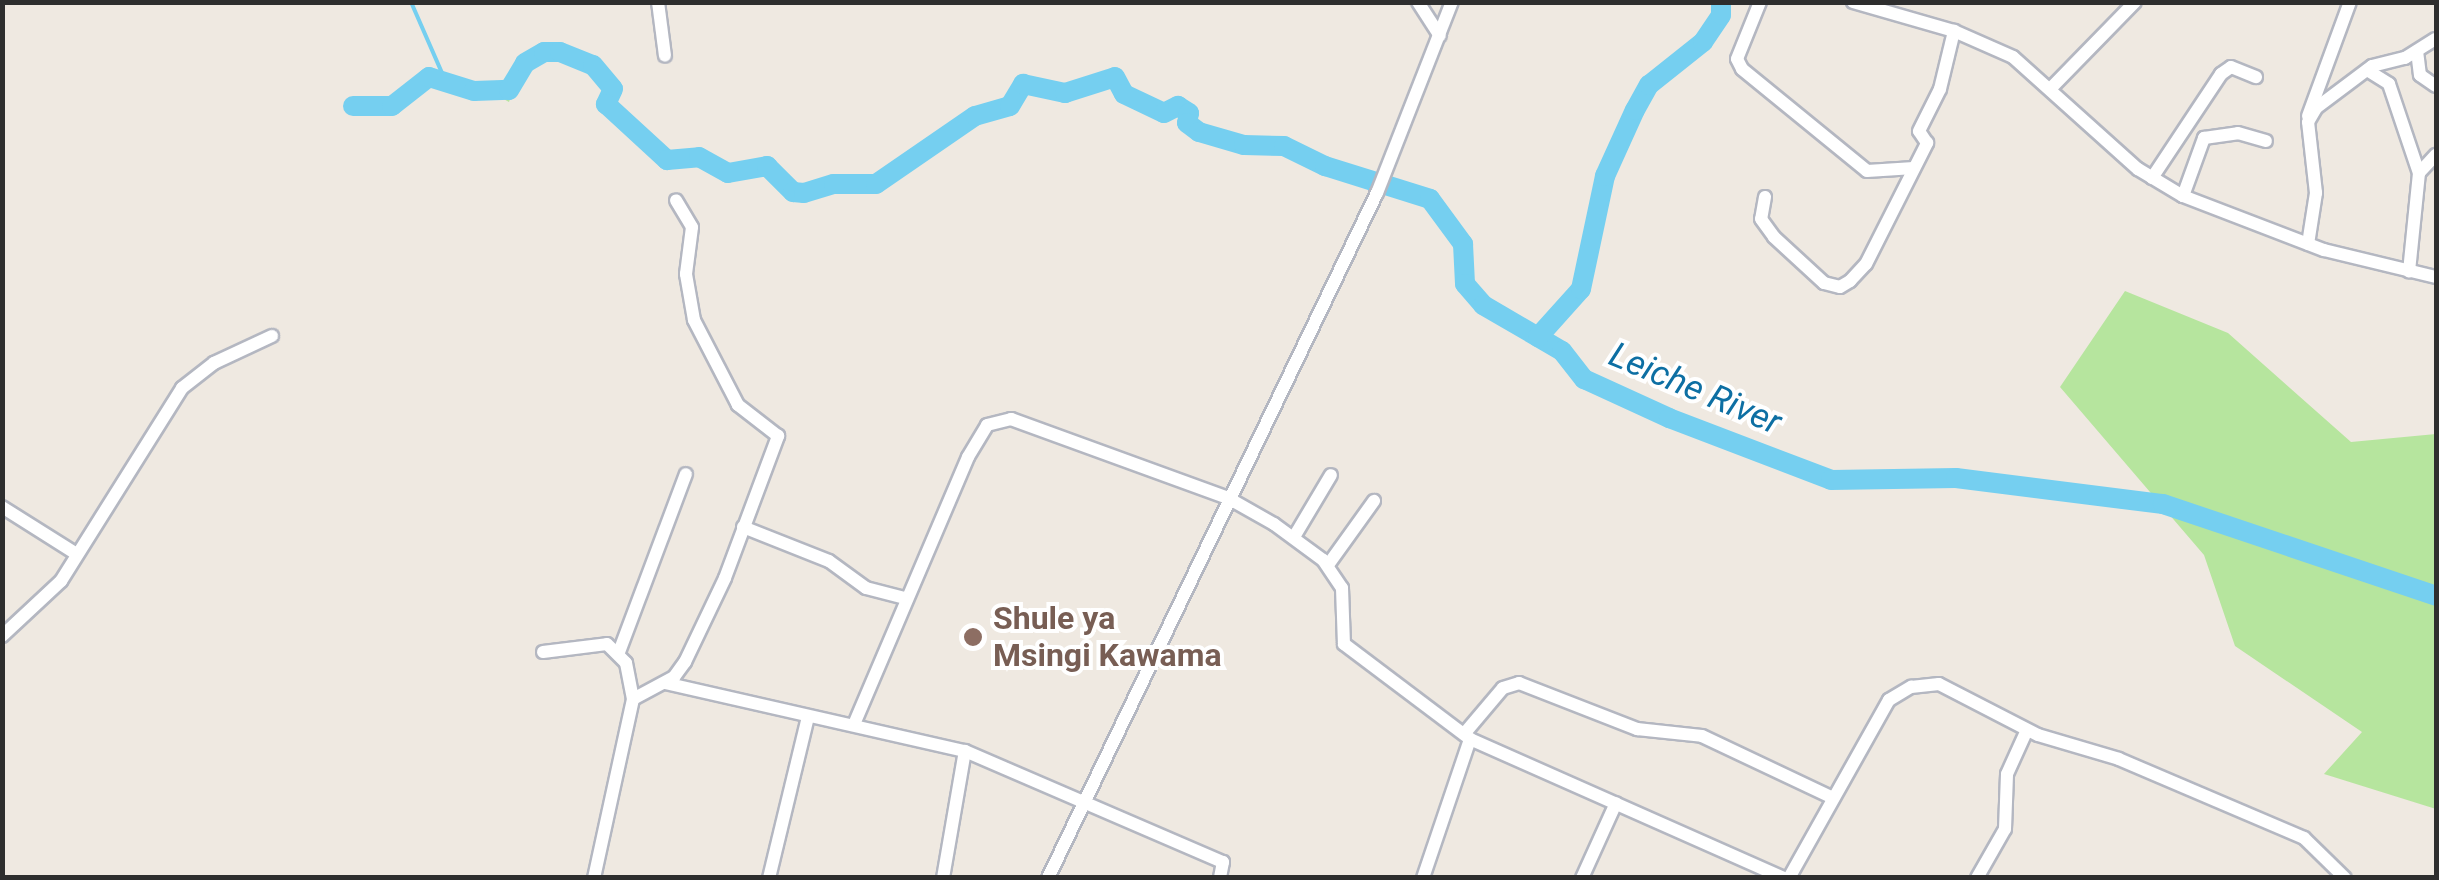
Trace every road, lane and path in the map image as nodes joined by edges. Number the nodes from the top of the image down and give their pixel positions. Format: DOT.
graph roads {
  1 [pos="658,2"];
  2 [pos="1418,2"];
  3 [pos="1452,2"];
  4 [pos="1760,2"];
  5 [pos="1853,2"];
  6 [pos="2135,2"];
  7 [pos="2350,2"];
  8 [pos="1876,5"];
  9 [pos="1954,31"];
  10 [pos="1440,36"];
  11 [pos="2436,39"];
  12 [pos="2417,51"];
  13 [pos="665,56"];
  14 [pos="2367,70"];
  15 [pos="2256,77"];
  16 [pos="2053,86"];
  17 [pos="2436,86"];
  18 [pos="2309,118"];
  19 [pos="2266,140"];
  20 [pos="2436,155"];
  21 [pos="1914,168"];
  22 [pos="2419,173"];
  23 [pos="2152,178"];
  24 [pos="2183,196"];
  25 [pos="1764,197"];
  26 [pos="676,200"];
  27 [pos="2308,244"];
  28 [pos="2410,271"];
  29 [pos="2436,277"];
  30 [pos="272,336"];
  31 [pos="686,474"];
  32 [pos="1331,475"];
  33 [pos="1228,498"];
  34 [pos="1374,500"];
  35 [pos="2,507"];
  36 [pos="743,526"];
  37 [pos="1294,537"];
  38 [pos="75,553"];
  39 [pos="1328,565"];
  40 [pos="905,598"];
  41 [pos="2,636"];
  42 [pos="543,652"];
  43 [pos="619,652"];
  44 [pos="665,683"];
  45 [pos="633,699"];
  46 [pos="808,717"];
  47 [pos="855,722"];
  48 [pos="2027,730"];
  49 [pos="1467,736"];
  50 [pos="965,751"];
  51 [pos="1831,797"];
  52 [pos="1082,803"];
  53 [pos="1616,803"];
  54 [pos="594,878"];
  55 [pos="768,878"];
  56 [pos="943,878"];
  57 [pos="1048,878"];
  58 [pos="1220,878"];
  59 [pos="1424,878"];
  60 [pos="1582,878"];
  61 [pos="1786,878"];
  62 [pos="1977,878"];
  63 [pos="2344,878"];
  1 -- 13 [label="street"];
  2 -- 10 [label="street"];
  3 -- 10 [label="street"];
  4 -- 21 [label="street"];
  5 -- 8 [label="street"];
  6 -- 16 [label="street"];
  7 -- 18 [label="street"];
  8 -- 9 [label="street"];
  9 -- 16 [label="street"];
  9 -- 21 [label="street"];
  10 -- 33 [label="street"];
  11 -- 12 [label="street"];
  12 -- 14 [label="street"];
  12 -- 17 [label="street"];
  14 -- 18 [label="street"];
  14 -- 22 [label="street"];
  15 -- 23 [label="street"];
  16 -- 23 [label="street"];
  18 -- 27 [label="street"];
  19 -- 24 [label="street"];
  20 -- 22 [label="street"];
  21 -- 25 [label="street"];
  22 -- 28 [label="street"];
  23 -- 24 [label="street"];
  24 -- 27 [label="street"];
  26 -- 36 [label="street"];
  27 -- 28 [label="street"];
  28 -- 29 [label="street"];
  30 -- 38 [label="street"];
  31 -- 43 [label="street"];
  32 -- 37 [label="street"];
  33 -- 37 [label="street"];
  33 -- 40 [label="street"];
  33 -- 52 [label="street"];
  34 -- 39 [label="street"];
  35 -- 38 [label="street"];
  36 -- 40 [label="street"];
  36 -- 44 [label="street"];
  37 -- 39 [label="street"];
  38 -- 41 [label="street"];
  39 -- 49 [label="street"];
  40 -- 47 [label="street"];
  42 -- 43 [label="street"];
  43 -- 45 [label="street"];
  44 -- 45 [label="street"];
  44 -- 46 [label="street"];
  45 -- 54 [label="street"];
  46 -- 47 [label="street"];
  46 -- 55 [label="street"];
  47 -- 50 [label="street"];
  48 -- 51 [label="street"];
  48 -- 62 [label="street"];
  48 -- 63 [label="street"];
  49 -- 51 [label="street"];
  49 -- 53 [label="street"];
  49 -- 59 [label="street"];
  50 -- 52 [label="street"];
  50 -- 56 [label="street"];
  51 -- 61 [label="street"];
  52 -- 57 [label="street"];
  52 -- 58 [label="street"];
  53 -- 60 [label="street"];
  53 -- 61 [label="street"];
}
